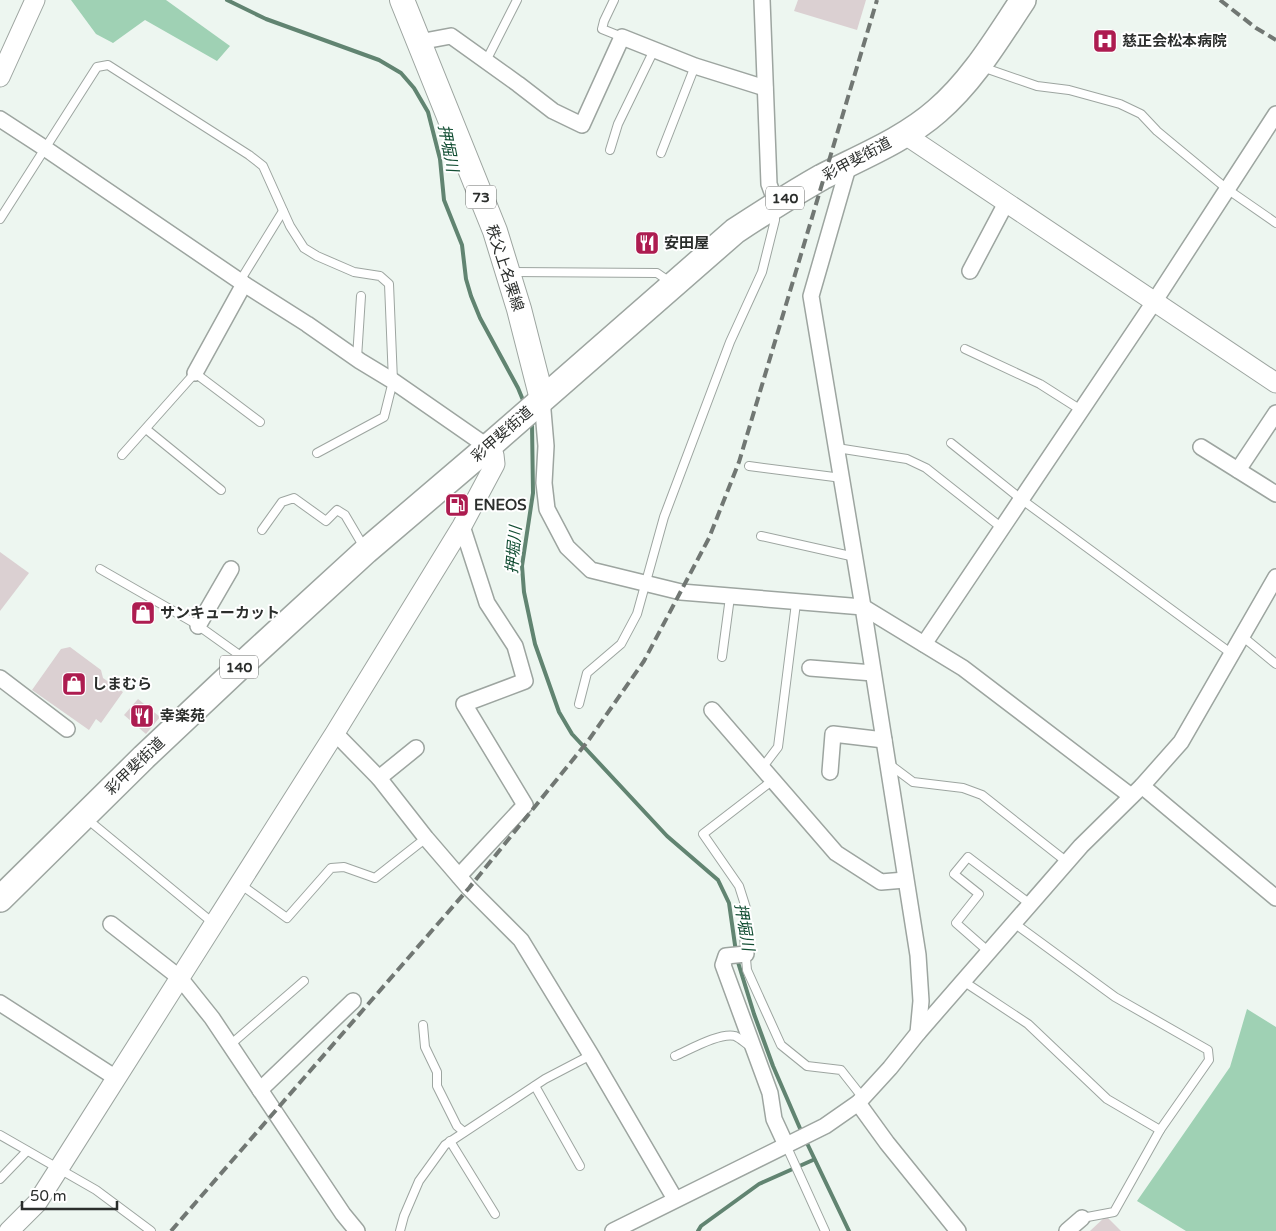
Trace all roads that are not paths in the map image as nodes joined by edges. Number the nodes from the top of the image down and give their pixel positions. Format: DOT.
graph roads {
  1 [pos="35,0"];
  2 [pos="402,0"];
  3 [pos="517,0"];
  4 [pos="614,0"];
  5 [pos="762,0"];
  6 [pos="1023,0"];
  7 [pos="622,37"];
  8 [pos="419,42"];
  9 [pos="654,50"];
  10 [pos="486,61"];
  11 [pos="695,66"];
  12 [pos="979,66"];
  13 [pos="0,78"];
  14 [pos="766,88"];
  15 [pos="1276,114"];
  16 [pos="0,120"];
  17 [pos="904,134"];
  18 [pos="46,148"];
  19 [pos="610,150"];
  20 [pos="660,153"];
  21 [pos="849,164"];
  22 [pos="1227,189"];
  23 [pos="1006,202"];
  24 [pos="776,203"];
  25 [pos="284,211"];
  26 [pos="0,219"];
  27 [pos="1276,224"];
  28 [pos="970,271"];
  29 [pos="507,272"];
  30 [pos="242,282"];
  31 [pos="674,284"];
  32 [pos="361,296"];
  33 [pos="1154,302"];
  34 [pos="965,349"];
  35 [pos="357,359"];
  36 [pos="195,373"];
  37 [pos="394,381"];
  38 [pos="1276,383"];
  39 [pos="537,404"];
  40 [pos="1081,410"];
  41 [pos="1276,413"];
  42 [pos="260,422"];
  43 [pos="146,429"];
  44 [pos="496,440"];
  45 [pos="951,443"];
  46 [pos="1201,447"];
  47 [pos="837,448"];
  48 [pos="317,453"];
  49 [pos="122,455"];
  50 [pos="749,466"];
  51 [pos="1238,470"];
  52 [pos="842,478"];
  53 [pos="220,490"];
  54 [pos="1276,494"];
  55 [pos="1021,499"];
  56 [pos="462,526"];
  57 [pos="1002,528"];
  58 [pos="262,530"];
  59 [pos="761,536"];
  60 [pos="366,550"];
  61 [pos="855,557"];
  62 [pos="100,569"];
  63 [pos="231,569"];
  64 [pos="1276,577"];
  65 [pos="645,582"];
  66 [pos="730,597"];
  67 [pos="796,603"];
  68 [pos="863,608"];
  69 [pos="198,626"];
  70 [pos="1242,636"];
  71 [pos="924,644"];
  72 [pos="1232,654"];
  73 [pos="722,657"];
  74 [pos="247,660"];
  75 [pos="1276,664"];
  76 [pos="810,668"];
  77 [pos="873,673"];
  78 [pos="0,678"];
  79 [pos="579,704"];
  80 [pos="712,710"];
  81 [pos="67,729"];
  82 [pos="335,733"];
  83 [pos="884,740"];
  84 [pos="416,748"];
  85 [pos="887,763"];
  86 [pos="762,768"];
  87 [pos="830,772"];
  88 [pos="379,778"];
  89 [pos="773,780"];
  90 [pos="1136,791"];
  91 [pos="84,816"];
  92 [pos="426,838"];
  93 [pos="1067,862"];
  94 [pos="459,876"];
  95 [pos="905,880"];
  96 [pos="240,884"];
  97 [pos="1276,898"];
  98 [pos="0,899"];
  99 [pos="1030,904"];
  100 [pos="1014,923"];
  101 [pos="111,924"];
  102 [pos="215,924"];
  103 [pos="989,952"];
  104 [pos="745,954"];
  105 [pos="180,978"];
  106 [pos="304,980"];
  107 [pos="963,981"];
  108 [pos="353,1001"];
  109 [pos="0,1003"];
  110 [pos="423,1025"];
  111 [pos="918,1033"];
  112 [pos="230,1045"];
  113 [pos="754,1049"];
  114 [pos="591,1054"];
  115 [pos="676,1056"];
  116 [pos="116,1078"];
  117 [pos="535,1086"];
  118 [pos="260,1090"];
  119 [pos="860,1100"];
  120 [pos="1160,1130"];
  121 [pos="464,1132"];
  122 [pos="0,1135"];
  123 [pos="450,1141"];
  124 [pos="786,1145"];
  125 [pos="27,1151"];
  126 [pos="580,1166"];
  127 [pos="58,1170"];
  128 [pos="0,1179"];
  129 [pos="675,1200"];
  130 [pos="495,1214"];
  131 [pos="1082,1218"];
  132 [pos="9,1231"];
  133 [pos="151,1231"];
  134 [pos="357,1231"];
  135 [pos="400,1231"];
  136 [pos="612,1231"];
  137 [pos="825,1231"];
  138 [pos="958,1231"];
  139 [pos="1067,1231"];
  1 -- 13 [label="street"];
  2 -- 8 [label="main road, 秩父上名栗線 / 73"];
  3 -- 10 [label="lane"];
  4 -- 7 [label="lane"];
  5 -- 14 [label="street"];
  6 -- 12 [label="highway, 彩甲斐街道 / 140"];
  7 -- 9 [label="street"];
  7 -- 10 [label="street"];
  8 -- 10 [label="street"];
  8 -- 29 [label="main road, 秩父上名栗線 / 73"];
  9 -- 11 [label="street"];
  9 -- 19 [label="lane"];
  11 -- 14 [label="street"];
  11 -- 20 [label="lane"];
  12 -- 17 [label="highway, 彩甲斐街道 / 140"];
  12 -- 22 [label="lane"];
  14 -- 24 [label="street"];
  15 -- 22 [label="street"];
  16 -- 18 [label="street"];
  17 -- 21 [label="highway, 彩甲斐街道 / 140"];
  17 -- 23 [label="street"];
  18 -- 25 [label="lane"];
  18 -- 26 [label="lane"];
  18 -- 30 [label="street"];
  21 -- 24 [label="highway, 彩甲斐街道 / 140"];
  21 -- 47 [label="street"];
  22 -- 27 [label="lane"];
  22 -- 33 [label="street"];
  23 -- 28 [label="street"];
  23 -- 33 [label="street"];
  24 -- 31 [label="highway, 彩甲斐街道 / 140"];
  24 -- 65 [label="lane"];
  25 -- 30 [label="lane"];
  25 -- 37 [label="lane"];
  29 -- 31 [label="lane"];
  29 -- 39 [label="main road, 秩父上名栗線 / 73"];
  30 -- 35 [label="street"];
  30 -- 36 [label="street"];
  31 -- 39 [label="highway, 彩甲斐街道 / 140"];
  32 -- 35 [label="lane"];
  33 -- 38 [label="street"];
  33 -- 40 [label="street"];
  34 -- 40 [label="lane"];
  35 -- 37 [label="street"];
  36 -- 42 [label="lane"];
  36 -- 43 [label="lane"];
  37 -- 44 [label="street"];
  37 -- 48 [label="lane"];
  39 -- 44 [label="highway, 彩甲斐街道 / 140"];
  39 -- 65 [label="street"];
  40 -- 55 [label="street"];
  41 -- 51 [label="street"];
  43 -- 49 [label="lane"];
  43 -- 53 [label="lane"];
  44 -- 56 [label="street"];
  44 -- 60 [label="highway, 彩甲斐街道 / 140"];
  45 -- 55 [label="lane"];
  46 -- 51 [label="street"];
  47 -- 52 [label="street"];
  47 -- 57 [label="lane"];
  50 -- 52 [label="lane"];
  51 -- 54 [label="street"];
  52 -- 61 [label="street"];
  55 -- 57 [label="street"];
  55 -- 72 [label="lane"];
  56 -- 82 [label="street"];
  56 -- 94 [label="street"];
  57 -- 71 [label="street"];
  58 -- 60 [label="lane"];
  59 -- 61 [label="lane"];
  60 -- 74 [label="highway, 彩甲斐街道 / 140"];
  61 -- 68 [label="street"];
  62 -- 69 [label="lane"];
  63 -- 69 [label="street"];
  64 -- 70 [label="street"];
  65 -- 66 [label="street"];
  65 -- 79 [label="lane"];
  66 -- 67 [label="street"];
  66 -- 73 [label="lane"];
  67 -- 68 [label="street"];
  67 -- 86 [label="lane"];
  68 -- 71 [label="street"];
  68 -- 77 [label="street"];
  69 -- 74 [label="lane"];
  70 -- 72 [label="street"];
  70 -- 75 [label="lane"];
  71 -- 90 [label="street"];
  72 -- 90 [label="street"];
  74 -- 91 [label="highway, 彩甲斐街道 / 140"];
  76 -- 77 [label="street"];
  77 -- 83 [label="street"];
  78 -- 81 [label="street"];
  80 -- 86 [label="street"];
  82 -- 88 [label="street"];
  82 -- 96 [label="street"];
  83 -- 85 [label="street"];
  83 -- 87 [label="street"];
  84 -- 88 [label="street"];
  85 -- 93 [label="lane"];
  85 -- 95 [label="street"];
  86 -- 89 [label="street"];
  88 -- 92 [label="street"];
  89 -- 95 [label="street"];
  89 -- 104 [label="lane"];
  90 -- 93 [label="street"];
  90 -- 97 [label="street"];
  91 -- 98 [label="highway, 彩甲斐街道 / 140"];
  91 -- 102 [label="lane"];
  92 -- 94 [label="street"];
  92 -- 96 [label="lane"];
  93 -- 99 [label="street"];
  94 -- 114 [label="street"];
  95 -- 111 [label="street"];
  96 -- 102 [label="street"];
  99 -- 100 [label="street"];
  99 -- 103 [label="lane"];
  100 -- 103 [label="street"];
  100 -- 120 [label="lane"];
  101 -- 105 [label="street"];
  102 -- 105 [label="street"];
  103 -- 107 [label="street"];
  104 -- 113 [label="street"];
  104 -- 119 [label="lane"];
  105 -- 112 [label="street"];
  105 -- 116 [label="street"];
  106 -- 112 [label="lane"];
  107 -- 111 [label="street"];
  107 -- 120 [label="lane"];
  108 -- 118 [label="street"];
  109 -- 116 [label="street"];
  110 -- 121 [label="lane"];
  111 -- 119 [label="street"];
  112 -- 118 [label="street"];
  113 -- 115 [label="lane"];
  113 -- 124 [label="street"];
  114 -- 117 [label="lane"];
  114 -- 129 [label="street"];
  116 -- 127 [label="street"];
  117 -- 121 [label="lane"];
  117 -- 126 [label="lane"];
  118 -- 134 [label="street"];
  119 -- 124 [label="street"];
  119 -- 138 [label="street"];
  120 -- 131 [label="lane"];
  121 -- 123 [label="lane"];
  122 -- 125 [label="lane"];
  123 -- 130 [label="lane"];
  123 -- 135 [label="lane"];
  124 -- 129 [label="street"];
  124 -- 137 [label="lane"];
  125 -- 127 [label="lane"];
  125 -- 128 [label="lane"];
  127 -- 132 [label="street"];
  127 -- 133 [label="lane"];
  129 -- 136 [label="street"];
  131 -- 139 [label="street"];
}
